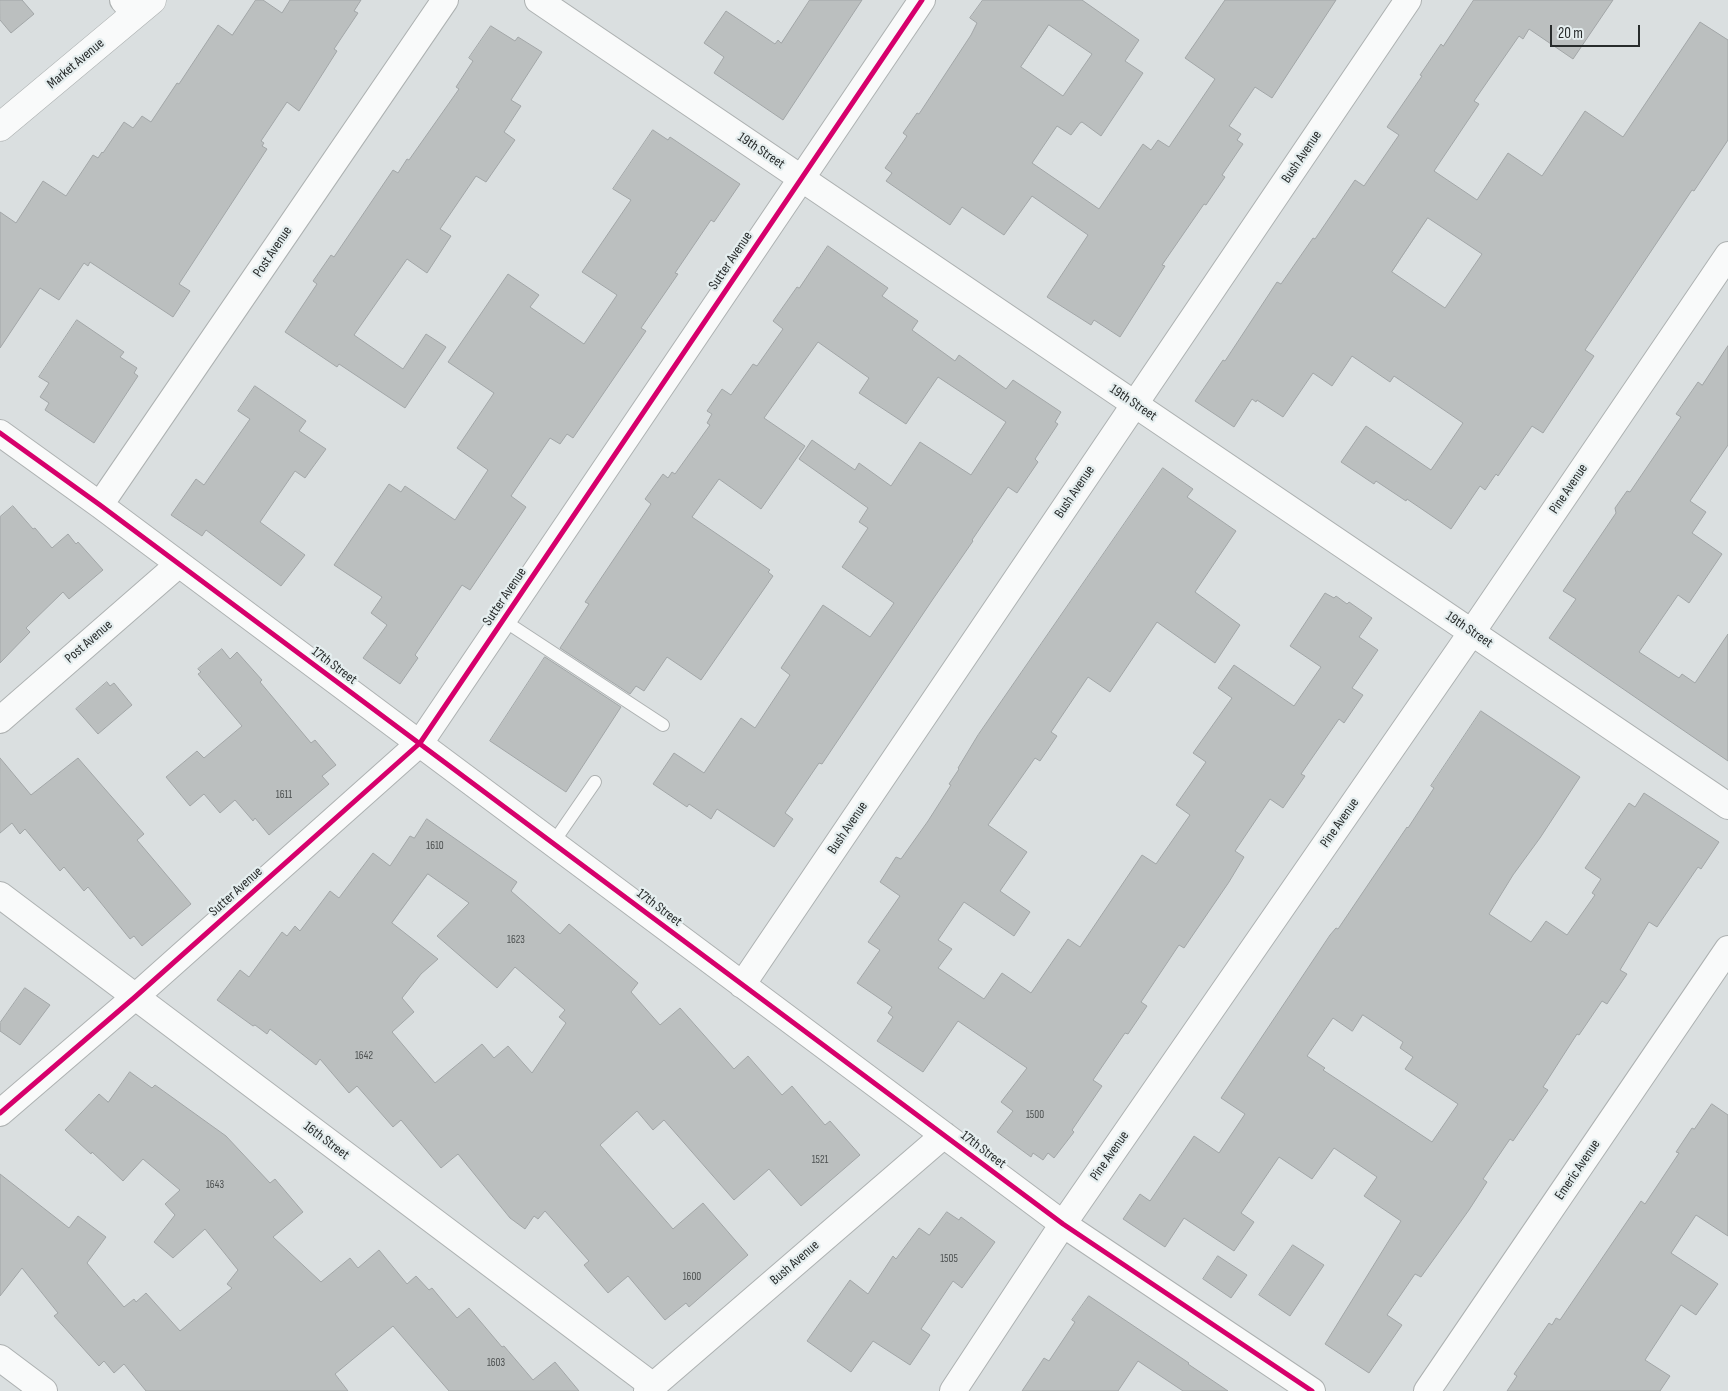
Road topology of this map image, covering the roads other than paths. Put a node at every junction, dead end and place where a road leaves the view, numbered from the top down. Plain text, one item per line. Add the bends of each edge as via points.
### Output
1 (445, 0) edge
2 (538, 0) edge
3 (922, 0) edge
4 (1408, 0) edge
5 (137, 5) edge
6 (4, 117) edge
7 (801, 178) junction
8 (1728, 256) edge
9 (1134, 404) junction
10 (0, 432) edge
11 (100, 505) junction
12 (179, 564) junction
13 (502, 620) junction
14 (1472, 632) junction
15 (0, 720) edge
16 (663, 725) dead end
17 (420, 743) junction
18 (595, 782) dead end
19 (1728, 806) edge
20 (553, 843) junction
21 (0, 895) edge
22 (1728, 949) edge
23 (742, 984) junction
24 (135, 998) junction
25 (0, 1113) edge
26 (944, 1135) junction
27 (1063, 1224) junction
28 (0, 1358) edge
29 (650, 1388) edge
30 (44, 1391) edge
31 (953, 1391) edge
32 (1312, 1391) edge
33 (1427, 1391) edge

1 - 11 street, Post Avenue
2 - 7 street, 19th Street
3 - 7 street, Sutter Avenue
4 - 9 street, Bush Avenue
5 - 6 street, Market Avenue
7 - 9 street, 19th Street
7 - 13 street, Sutter Avenue
8 - 14 street, Pine Avenue
9 - 14 street, 19th Street
9 - 23 street, Bush Avenue
10 - 11 street, 17th Street
11 - 12 street, 17th Street
12 - 15 street, Post Avenue
12 - 17 street, 17th Street
13 - 16 lane
13 - 17 street, Sutter Avenue
14 - 19 street, 19th Street
14 - 27 street, Pine Avenue
17 - 20 street, 17th Street
17 - 24 street, Sutter Avenue
18 - 20 lane
20 - 23 street, 17th Street
21 - 24 street, 16th Street
22 - 33 street, Emeric Avenue
23 - 26 street, 17th Street
24 - 25 street, Sutter Avenue
24 - 29 street, 16th Street
26 - 27 street, 17th Street
26 - 29 street, Bush Avenue
27 - 31 street, Pine Avenue
27 - 32 street, 17th Street
28 - 30 street

